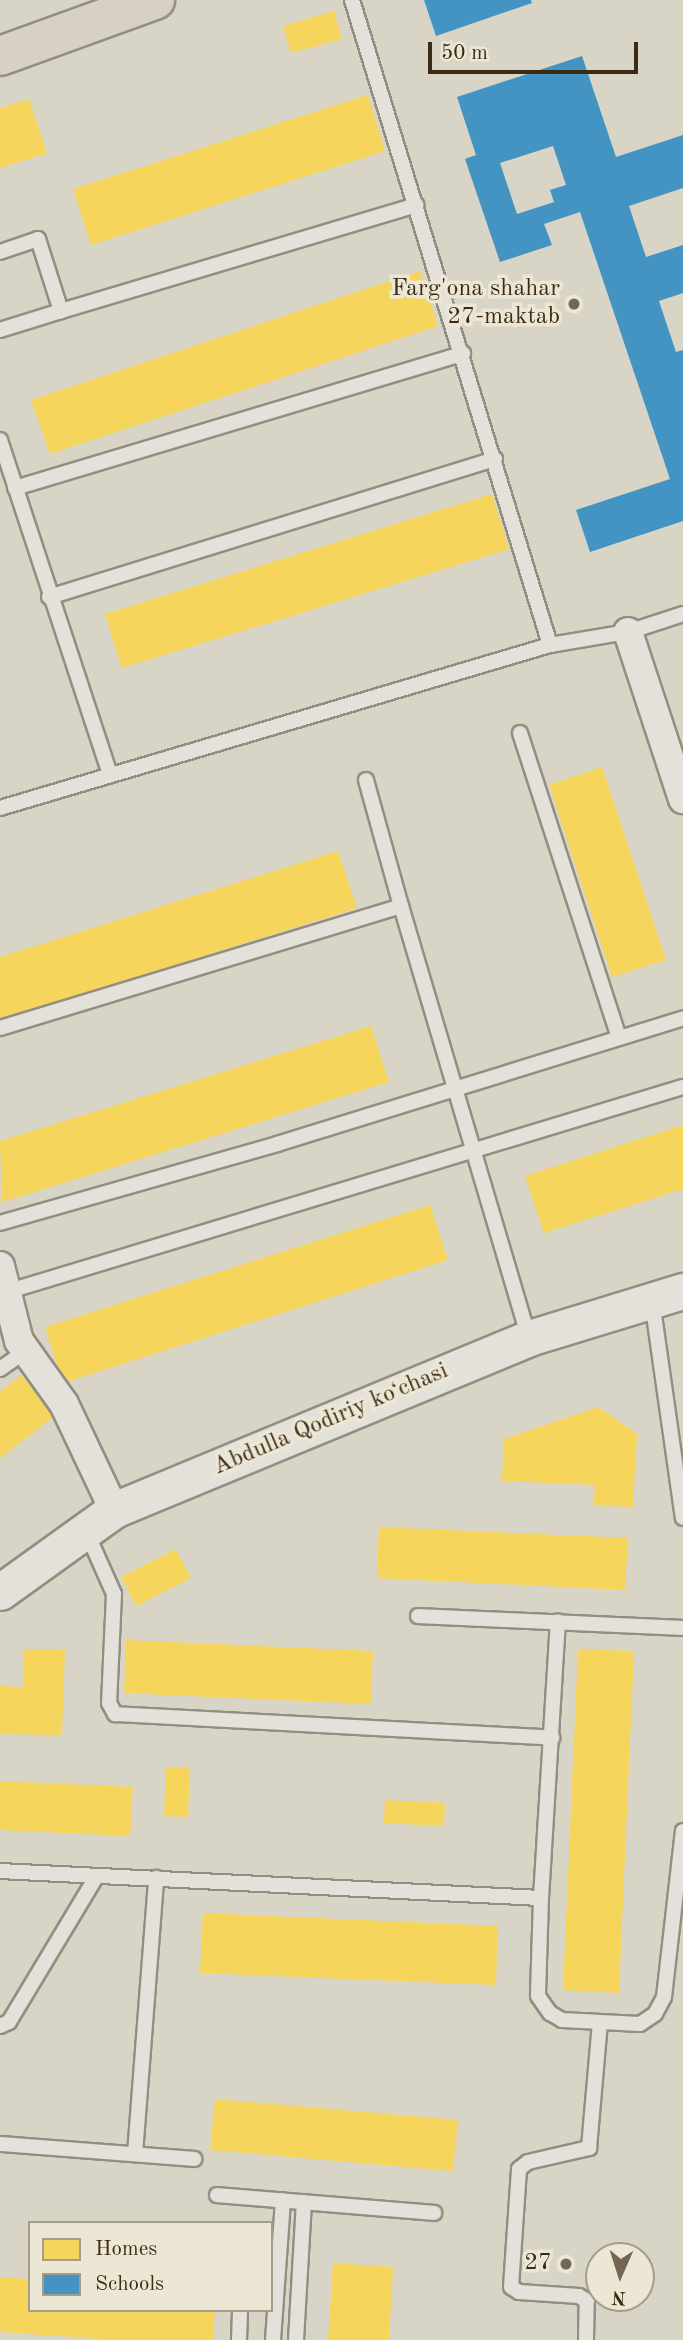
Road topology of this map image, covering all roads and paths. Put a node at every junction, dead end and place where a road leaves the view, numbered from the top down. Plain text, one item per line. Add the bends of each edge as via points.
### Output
1 (155, 0) edge
2 (352, 0) edge
3 (0, 56) edge
4 (417, 205) junction
5 (0, 251) edge
6 (61, 311) junction
7 (0, 330) edge
8 (463, 354) junction
9 (0, 440) edge
10 (495, 459) junction
11 (15, 488) junction
12 (50, 597) junction
13 (683, 614) edge
14 (628, 632) junction
15 (550, 645) junction
16 (520, 733) dead end
17 (110, 774) junction
18 (366, 780) dead end
19 (683, 799) edge
20 (0, 808) edge
21 (401, 906) junction
22 (683, 1018) edge
23 (0, 1028) edge
24 (620, 1037) junction
25 (683, 1087) edge
26 (454, 1089) junction
27 (473, 1152) junction
28 (0, 1223) edge
29 (3, 1279) edge
30 (667, 1296) edge
31 (529, 1338) junction
32 (26, 1351) junction
33 (0, 1369) edge
34 (681, 1485) edge
35 (114, 1510) junction
36 (683, 1518) edge
37 (85, 1530) junction
38 (0, 1592) edge
39 (418, 1616) dead end
40 (558, 1622) junction
41 (683, 1628) edge
42 (552, 1738) junction
43 (683, 1831) edge
44 (0, 1871) edge
45 (96, 1877) junction
46 (156, 1878) junction
47 (541, 1898) junction
48 (600, 2022) junction
49 (0, 2026) edge
50 (0, 2144) edge
51 (135, 2154) junction
52 (194, 2158) dead end
53 (217, 2195) dead end
54 (283, 2200) junction
55 (304, 2202) junction
56 (435, 2213) dead end
57 (276, 2228) edge
58 (240, 2312) edge
59 (239, 2340) edge
60 (273, 2340) edge
61 (296, 2340) edge
62 (586, 2340) edge

1 - 3 main road
2 - 4 lane
4 - 6 lane
4 - 8 lane
5 - 6 lane via 38,239
6 - 7 lane
8 - 10 lane
8 - 11 lane
9 - 11 lane
10 - 12 lane
10 - 15 lane
11 - 12 lane
12 - 17 lane
13 - 14 lane
14 - 15 lane
14 - 19 street
15 - 17 lane
16 - 24 lane
17 - 20 lane
18 - 21 lane
21 - 23 lane
21 - 26 lane
22 - 24 lane
24 - 26 lane
25 - 27 lane
26 - 27 lane
26 - 28 lane
27 - 29 lane
27 - 31 lane
29 - 32 street via 19,1341
30 - 31 street, Abdulla Qodiriy koʻchasi
30 - 34 lane
31 - 35 street, Abdulla Qodiriy koʻchasi
32 - 33 lane
32 - 35 street via 64,1404
34 - 36 lane
35 - 37 street, Abdulla Qodiriy koʻchasi
37 - 38 street, Abdulla Qodiriy koʻchasi
37 - 42 lane via 114,1594 109,1703 115,1714
39 - 40 lane
40 - 41 lane
40 - 42 lane
42 - 47 lane
43 - 48 lane via 664,1997 655,2014 640,2024
44 - 45 lane
45 - 46 lane
45 - 49 lane via 9,2022
46 - 47 lane
46 - 51 lane
47 - 48 lane via 538,1996 550,2013 562,2020
48 - 62 lane via 589,2148 528,2162 519,2169 511,2287 519,2292 579,2295 587,2301
50 - 51 lane
51 - 52 lane
53 - 54 lane
54 - 55 lane
54 - 57 lane
55 - 56 lane
55 - 61 lane
57 - 60 lane
58 - 59 lane

